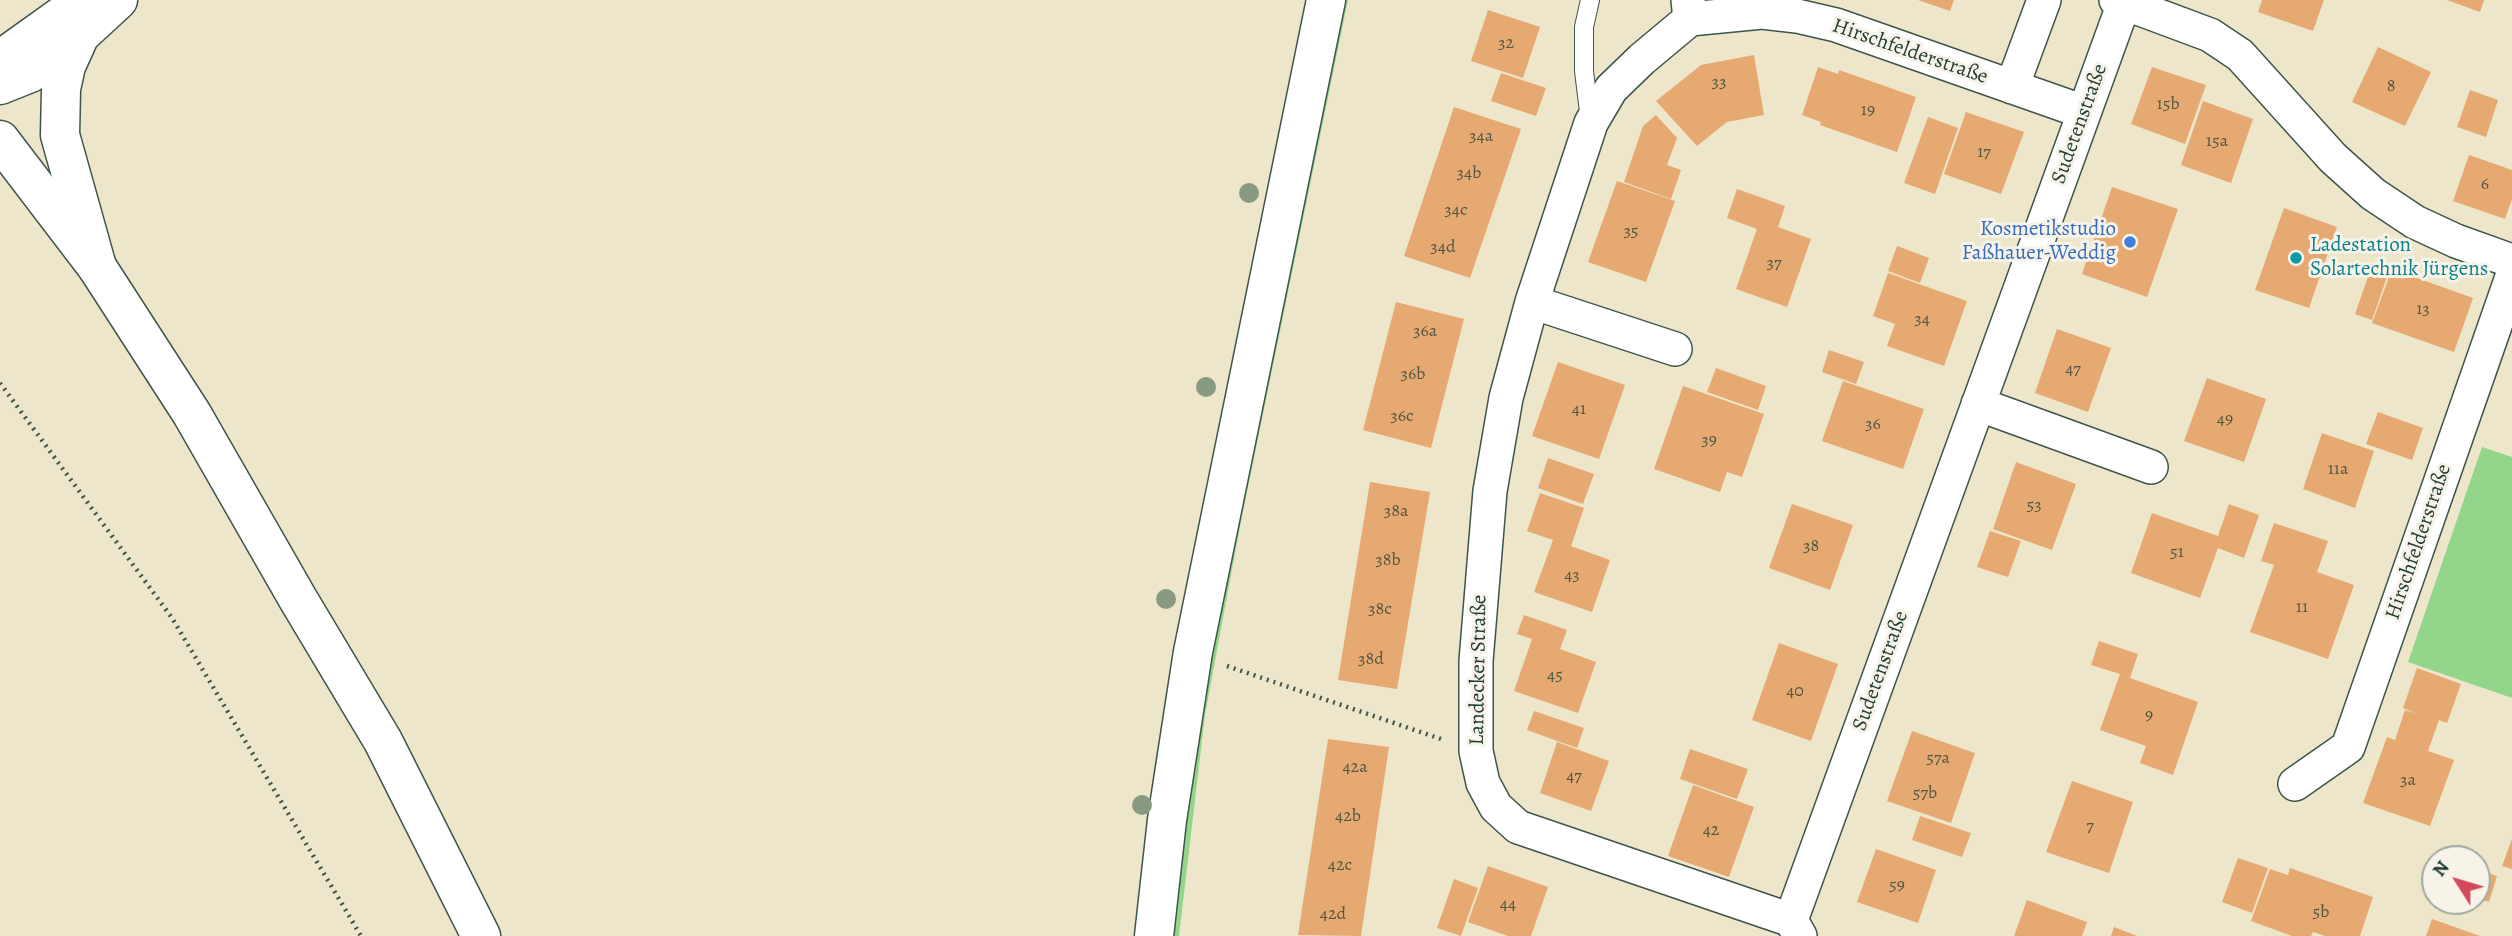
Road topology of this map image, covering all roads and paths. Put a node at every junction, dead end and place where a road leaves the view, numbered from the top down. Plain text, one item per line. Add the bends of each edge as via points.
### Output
1 (118, 0) edge
2 (1326, 0) edge
3 (1590, 0) edge
4 (2044, 0) edge
5 (2120, 1) edge
6 (1689, 9) edge
7 (82, 17) edge
8 (0, 60) edge
9 (0, 85) edge
10 (2012, 87) junction
11 (2084, 112) junction
12 (1591, 123) junction
13 (0, 140) edge
14 (2512, 261) edge
15 (97, 267) junction
16 (2512, 277) edge
17 (1532, 302) junction
18 (1675, 349) dead end
19 (0, 383) edge
20 (1978, 404) junction
21 (2151, 467) dead end
22 (1223, 665) dead end
23 (1476, 751) junction
24 (2295, 784) dead end
25 (1796, 928) edge
26 (361, 936) edge
27 (481, 936) edge
28 (1154, 936) edge

1 - 7 main road
2 - 28 main road via 1193,652
3 - 12 lane via 1584,27 1584,71
4 - 10 street
5 - 11 street, Sudetenstraße
5 - 14 street via 2210,35 2240,55 2333,158 2373,194 2415,222
6 - 10 street, Hirschfelderstraße via 1762,12 1836,25
6 - 12 street, Landecker Straße via 1611,89
7 - 8 main road
7 - 9 main road via 30,74
7 - 15 main road via 61,89 60,135
10 - 11 street, Hirschfelderstraße
11 - 20 street, Sudetenstraße
12 - 17 street, Landecker Straße
13 - 15 main road
15 - 27 main road via 192,414 383,741
16 - 24 street, Hirschfelderstraße via 2348,747
17 - 18 street
17 - 23 street, Landecker Straße via 1506,398 1490,491 1476,661
19 - 26 path via 172,618
20 - 21 street
20 - 25 street, Sudetenstraße
22 - 23 path
23 - 25 street, Landecker Straße via 1483,783 1496,807 1518,827

